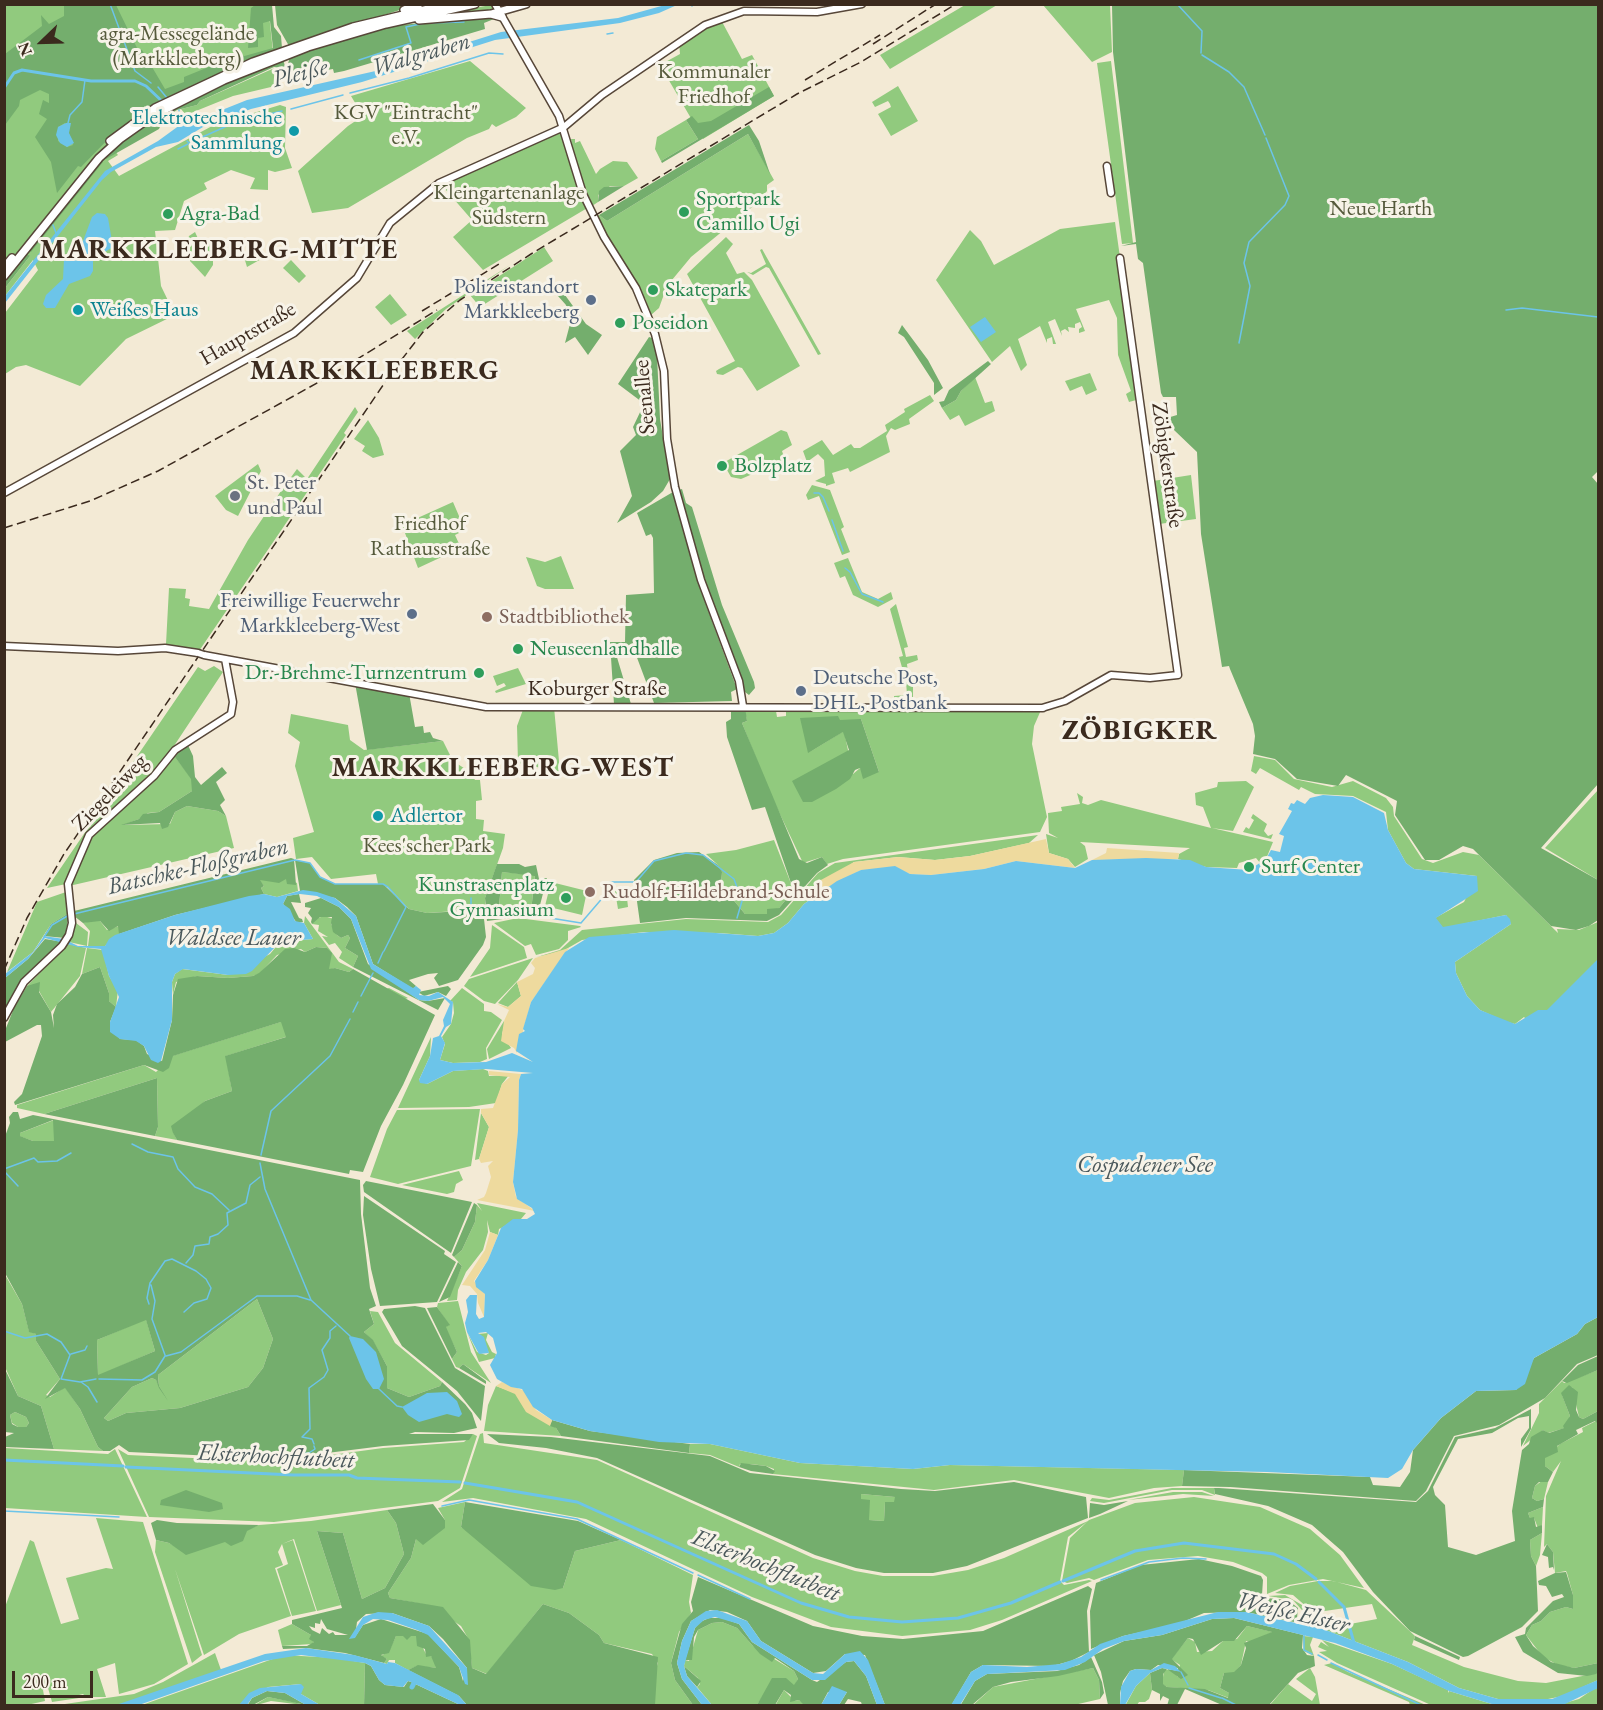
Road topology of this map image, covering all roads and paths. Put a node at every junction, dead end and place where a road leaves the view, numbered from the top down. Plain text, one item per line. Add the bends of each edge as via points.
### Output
1 (419, 4) edge
2 (449, 4) edge
3 (476, 4) edge
4 (526, 4) edge
5 (862, 4) edge
6 (499, 15) edge
7 (382, 19) junction
8 (401, 20) junction
9 (286, 52) junction
10 (564, 125) junction
11 (1107, 166) dead end
12 (1111, 193) dead end
13 (16, 256) junction
14 (1120, 258) dead end
15 (4, 268) edge
16 (4, 276) edge
17 (4, 493) edge
18 (4, 646) edge
19 (225, 659) junction
20 (1177, 676) joint
21 (743, 706) junction
22 (4, 1018) edge

1 - 7 highway
2 - 7 highway
3 - 8 highway
4 - 6 highway
5 - 10 main road, Hauptstraße via 817,12 744,11 721,17 694,31
6 - 8 highway
6 - 10 main road, Seenallee
7 - 9 highway
8 - 9 highway
9 - 13 highway via 170,103 110,145 83,170
10 - 17 main road, Hauptstraße via 439,183 390,223 357,278 294,333
10 - 21 main road, Seenallee via 579,184 604,237 636,288 657,339 676,489 701,580 739,681
11 - 12 main road
13 - 15 highway
13 - 16 highway
14 - 20 main road, Zöbigkerstraße
18 - 19 main road, Koburger Straße via 168,650
19 - 21 main road, Koburger Straße via 486,707
19 - 22 main road, Ziegeleiweg via 233,710 175,750 154,776 88,835 69,882 71,915 66,941 24,982
20 - 21 main road, Koburger Straße via 1108,676 1065,701 1043,708

